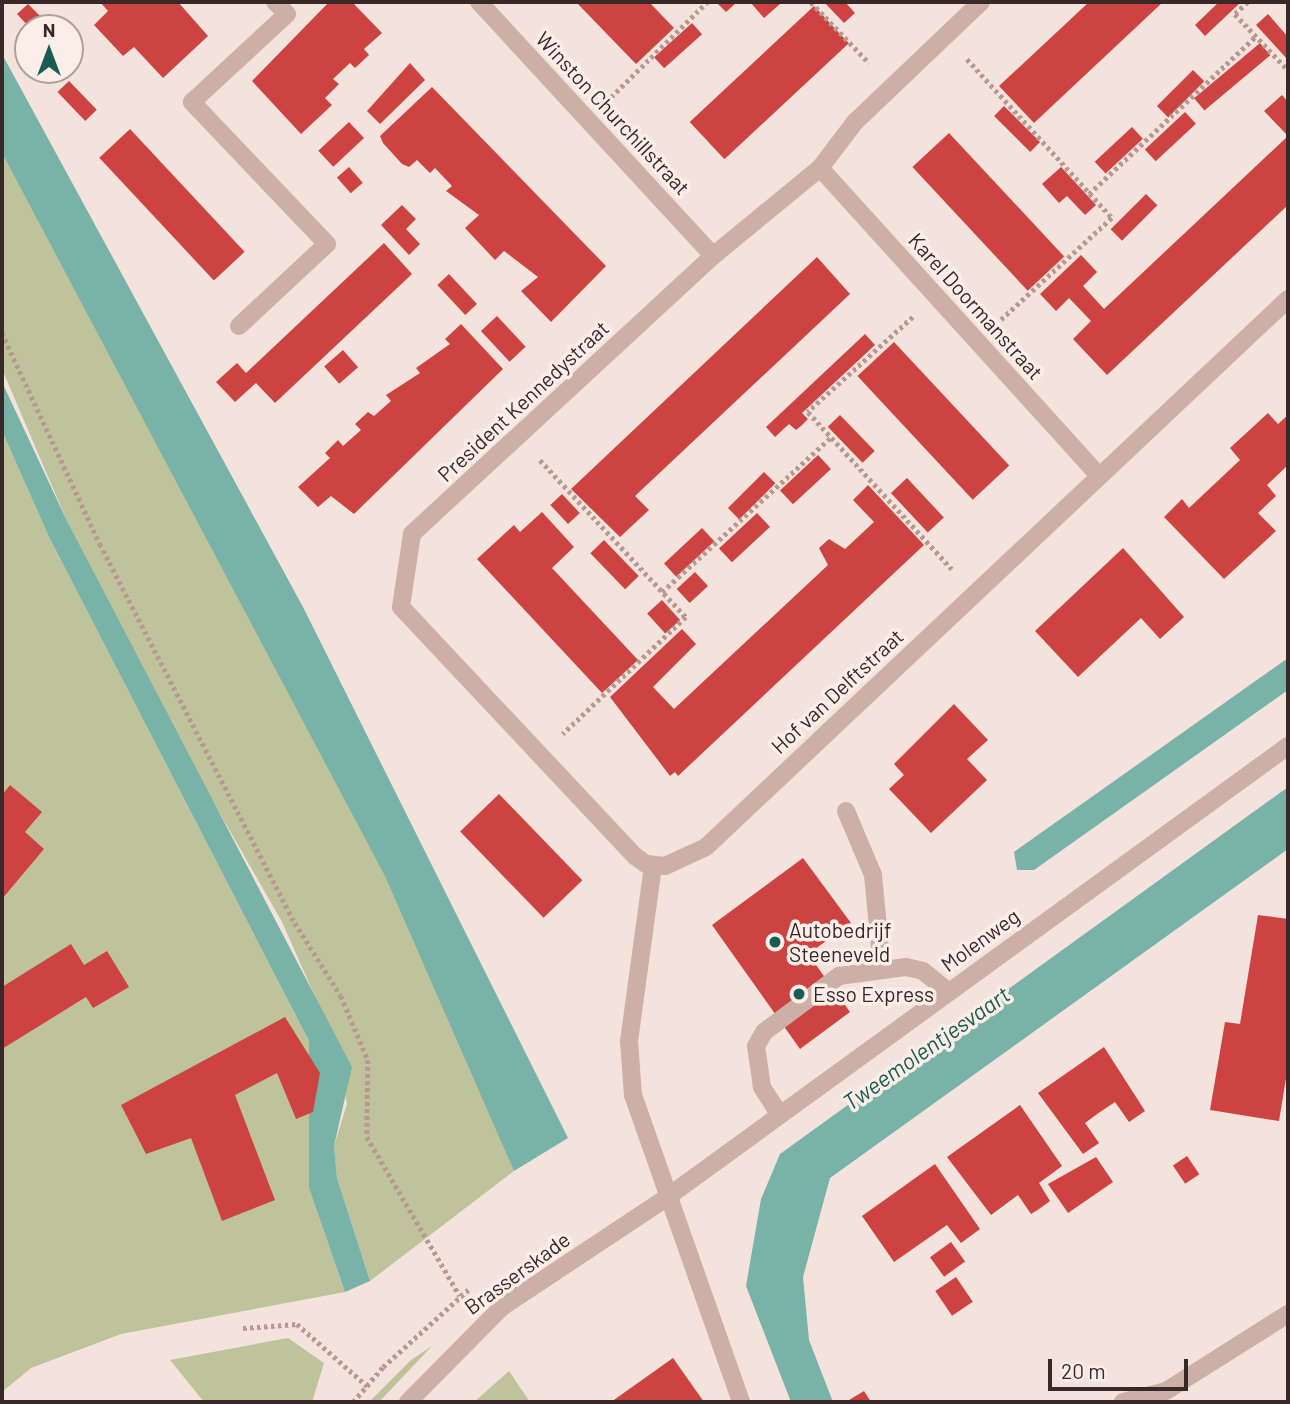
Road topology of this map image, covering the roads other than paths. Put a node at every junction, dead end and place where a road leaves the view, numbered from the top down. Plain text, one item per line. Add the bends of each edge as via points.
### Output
1 (275, 2) edge
2 (479, 2) edge
3 (981, 2) edge
4 (820, 168) junction
5 (713, 256) junction
6 (1288, 299) edge
7 (239, 326) dead end
8 (1098, 475) junction
9 (1288, 746) edge
10 (846, 811) dead end
11 (653, 866) junction
12 (882, 969) junction
13 (948, 991) junction
14 (778, 1112) junction
15 (666, 1198) junction
16 (1288, 1314) edge
17 (408, 1402) edge
18 (741, 1402) edge
19 (1123, 1402) edge

1 - 7 street via 287,15 192,102 327,244
2 - 5 street, Winston Churchillstraat
3 - 4 street, President Kennedystraat via 892,87
4 - 5 street, President Kennedystraat
4 - 8 street, Karel Doormanstraat
5 - 11 street, President Kennedystraat via 412,534 401,607 635,856
6 - 8 street, Hof van Delftstraat
8 - 11 street, Hof van Delftstraat via 706,847 693,857
9 - 13 street, Molenweg
10 - 12 street via 873,875
11 - 15 street via 629,1068
12 - 13 street via 923,971
12 - 14 street via 839,976 764,1032 756,1046 757,1068
13 - 14 street, Molenweg
14 - 15 street, Molenweg
15 - 17 street, Brasserskade via 502,1307
15 - 18 street
16 - 19 street via 1166,1391

